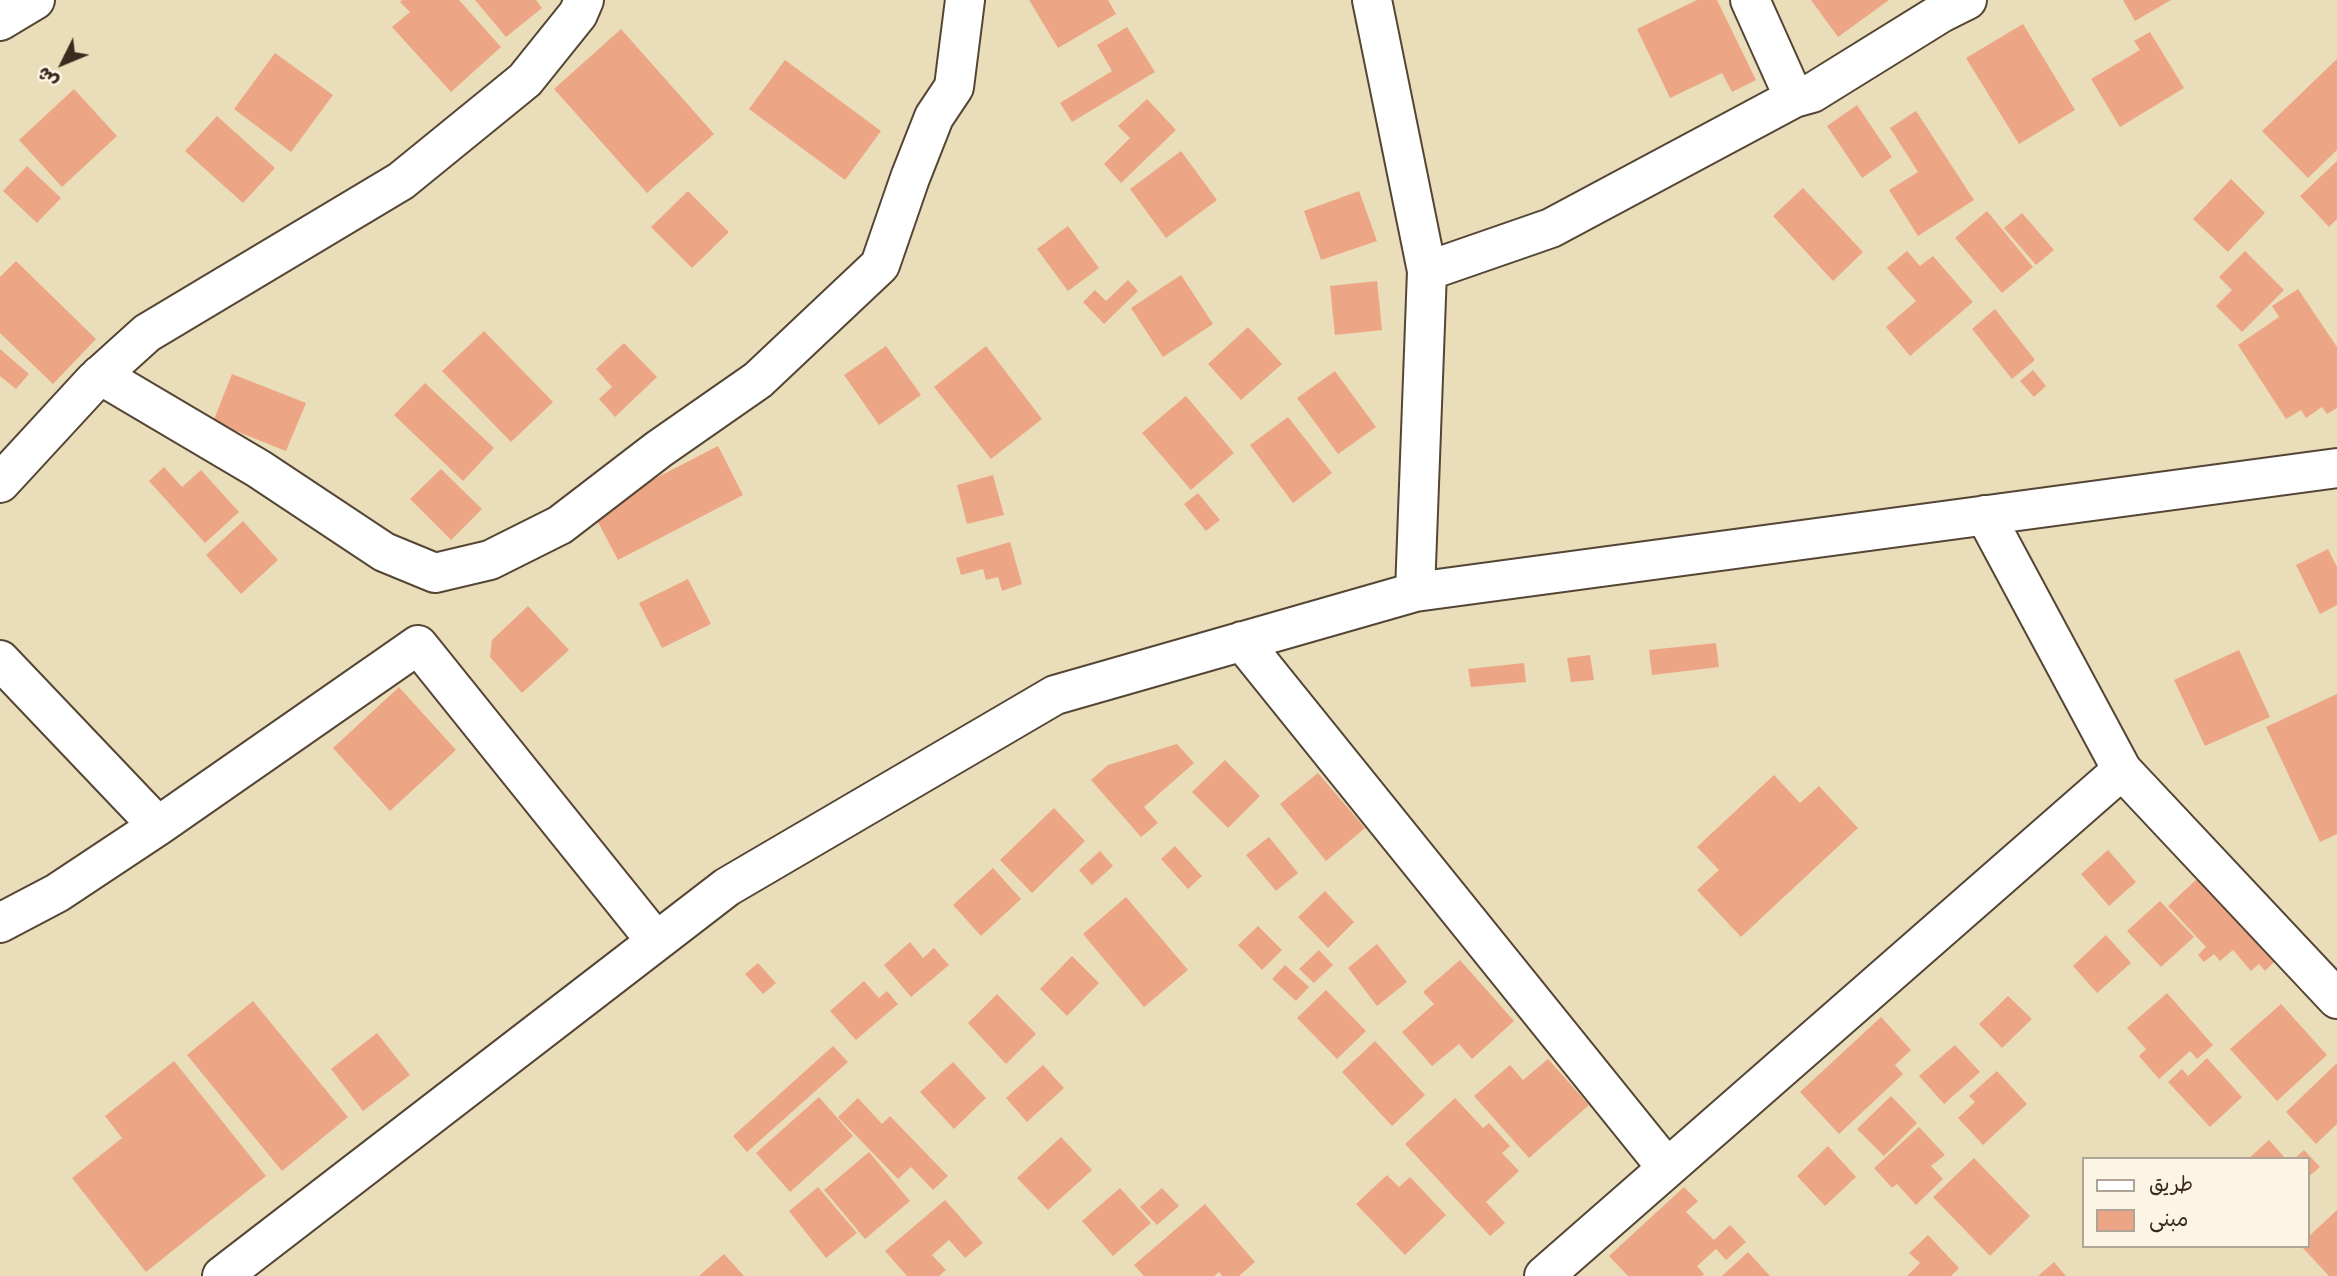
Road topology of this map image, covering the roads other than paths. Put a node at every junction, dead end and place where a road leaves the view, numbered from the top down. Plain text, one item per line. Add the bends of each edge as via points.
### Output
1 (35, 0) edge
2 (584, 0) edge
3 (965, 0) edge
4 (1371, 0) edge
5 (1750, 0) edge
6 (1967, 0) edge
7 (0, 21) edge
8 (1794, 98) junction
9 (1427, 271) junction
10 (100, 375) junction
11 (2337, 468) edge
12 (0, 482) edge
13 (1985, 515) junction
14 (1415, 592) junction
15 (1242, 641) junction
16 (0, 660) edge
17 (2122, 770) junction
18 (158, 826) junction
19 (0, 923) edge
20 (656, 941) junction
21 (2337, 999) edge
22 (1667, 1168) junction
23 (245, 1269) edge
24 (1544, 1276) edge

1 - 7 street
2 - 10 street via 525,80 401,181 147,333
3 - 10 street via 954,87 934,117 880,265 758,380 559,525 490,560 435,573 384,552 259,469
4 - 9 street
5 - 8 street
6 - 8 street via 1812,93
8 - 9 street via 1550,228
9 - 14 street
10 - 12 street
11 - 13 street
13 - 14 street
13 - 17 street
14 - 15 street
15 - 20 street via 1055,695 727,887
15 - 22 street
16 - 18 street
17 - 21 street
17 - 22 street
18 - 19 street via 57,894
18 - 20 street via 418,645
20 - 23 street
22 - 24 street

